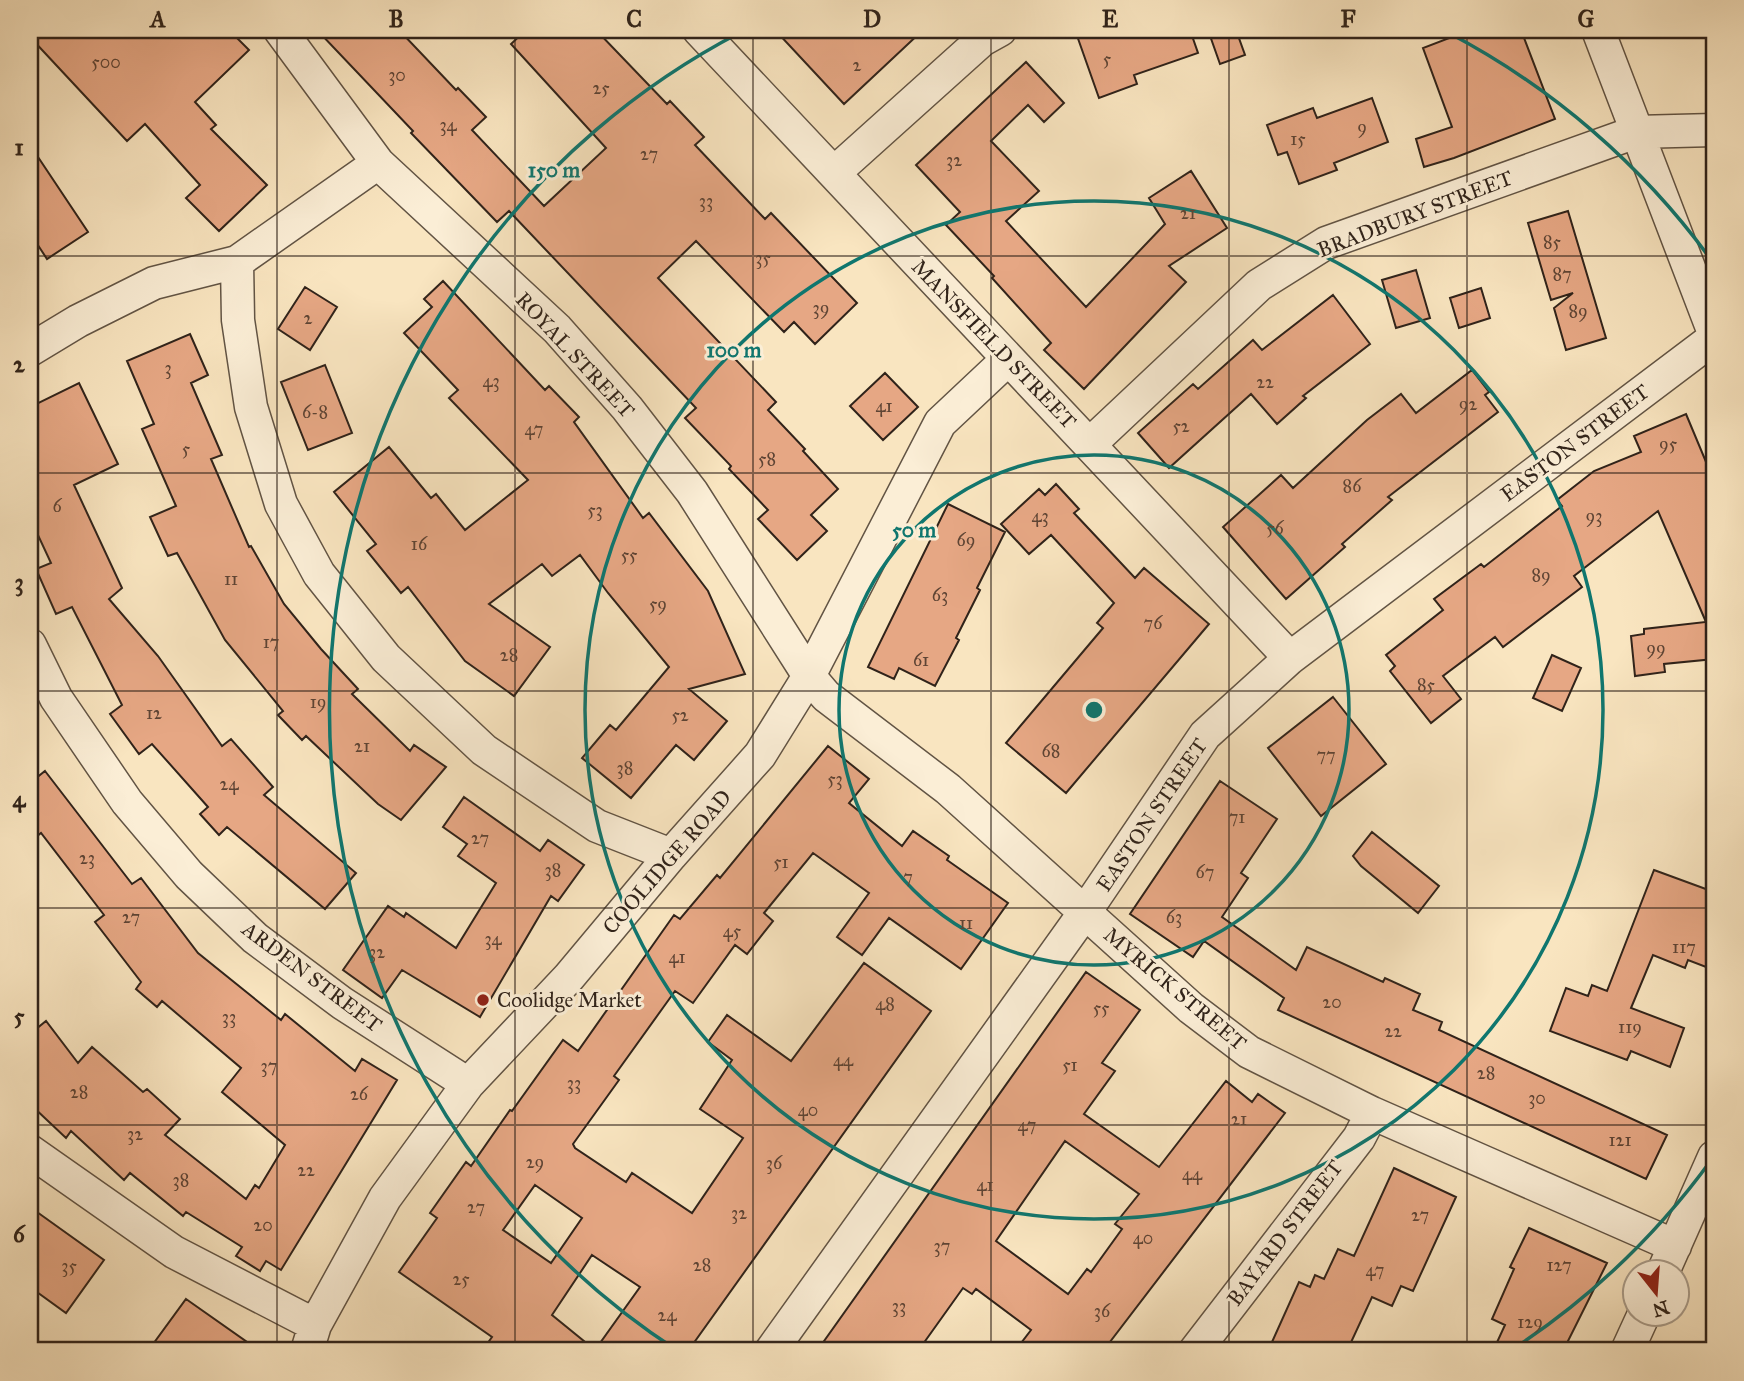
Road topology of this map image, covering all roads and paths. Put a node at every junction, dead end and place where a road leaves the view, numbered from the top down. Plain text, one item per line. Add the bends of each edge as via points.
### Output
1 (280, 30) edge
2 (699, 30) edge
3 (1000, 30) edge
4 (1598, 30) edge
5 (1714, 130) edge
6 (1636, 132) junction
7 (378, 163) junction
8 (834, 173) junction
9 (237, 262) junction
10 (1714, 336) edge
11 (30, 350) edge
12 (1007, 359) junction
13 (1090, 444) junction
14 (30, 645) edge
15 (1290, 657) junction
16 (809, 676) junction
17 (671, 855) junction
18 (1085, 912) junction
19 (468, 1084) junction
20 (1372, 1113) junction
21 (30, 1151) edge
22 (1714, 1157) edge
23 (1667, 1258) edge
24 (1669, 1258) edge
25 (1638, 1328) edge
26 (311, 1338) edge
27 (771, 1351) edge
28 (1195, 1351) edge
29 (1627, 1351) edge

1 - 7 street, ROYAL STREET
2 - 8 street, MANSFIELD STREET
3 - 8 street via 982,40
4 - 6 street
5 - 6 street, BRADBURY STREET
6 - 10 street
6 - 13 street, BRADBURY STREET via 1326,243 1259,285
7 - 9 street
7 - 16 street, ROYAL STREET via 557,329 627,408 692,492
8 - 12 street, MANSFIELD STREET
9 - 11 street via 154,283
9 - 17 street via 238,320 251,407 281,504 319,574 386,658 484,750 597,826
10 - 15 street, EASTON STREET
12 - 13 street, MANSFIELD STREET
12 - 16 street, COOLIDGE ROAD via 940,423
13 - 15 street, MANSFIELD STREET
14 - 19 street, ARDEN STREET via 57,698 127,802 189,875 266,946 342,1003
15 - 18 street, EASTON STREET via 1205,735
16 - 17 street, COOLIDGE ROAD via 760,755
16 - 18 street, MYRICK STREET via 826,696 948,789
17 - 19 street, COOLIDGE ROAD via 569,977
18 - 20 street, MYRICK STREET via 1191,1008 1249,1052
18 - 27 street, EASTON STREET
19 - 26 street, COOLIDGE ROAD via 385,1198
20 - 23 street, MYRICK STREET
20 - 28 street, BAYARD STREET via 1359,1138
21 - 26 street via 174,1252
22 - 24 street
25 - 29 street

